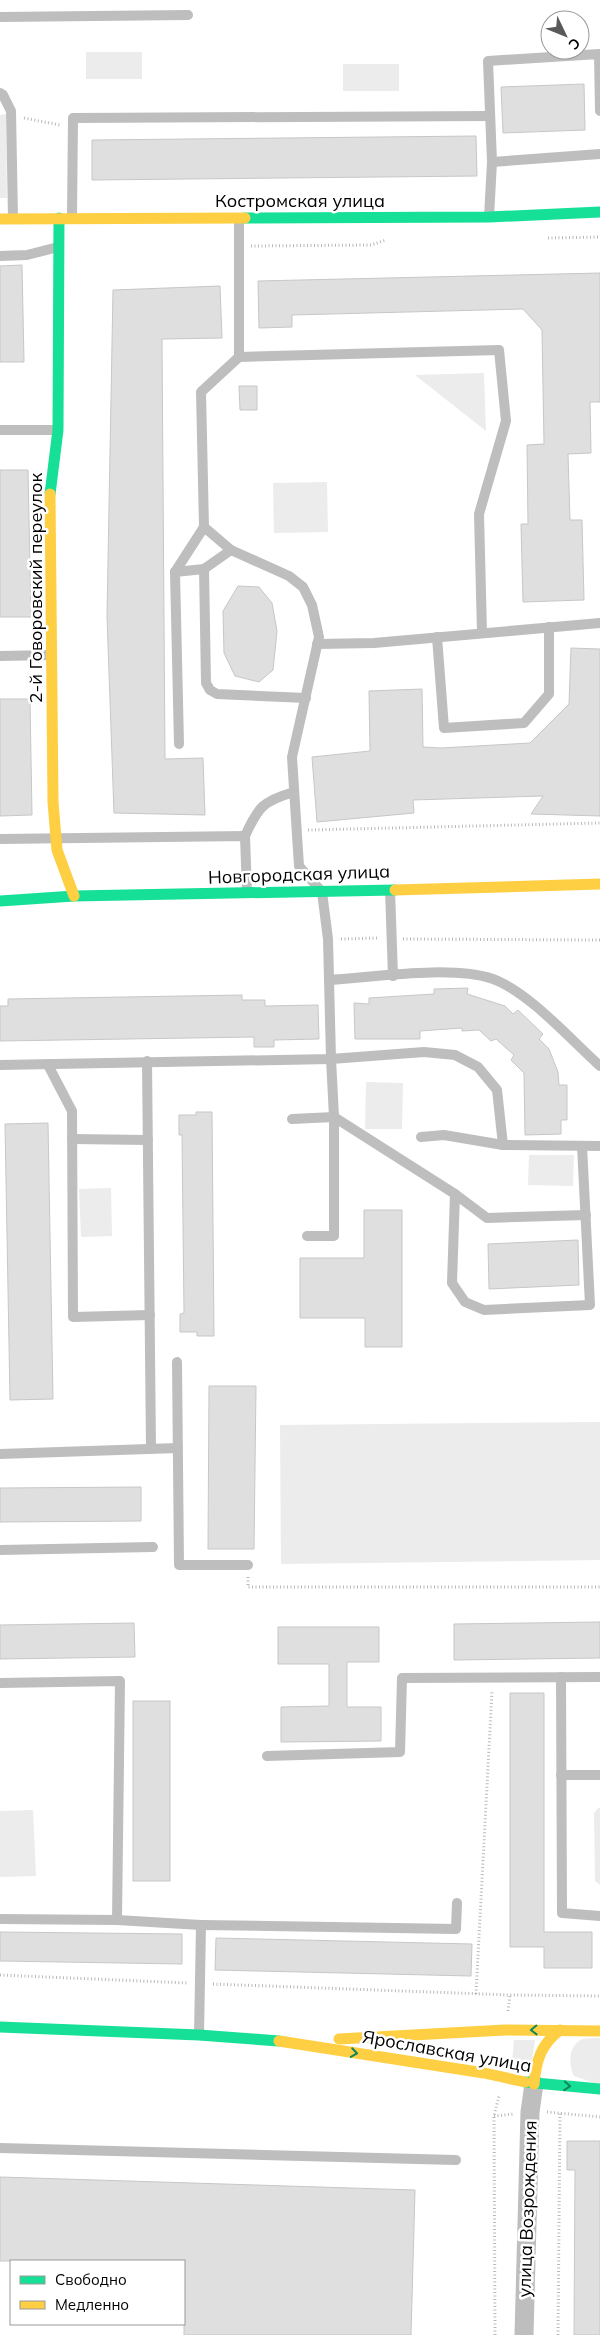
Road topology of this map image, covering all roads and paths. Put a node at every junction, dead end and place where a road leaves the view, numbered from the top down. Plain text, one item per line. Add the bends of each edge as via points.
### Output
1 (188, 15) dead end
2 (0, 17) edge
3 (0, 93) edge
4 (600, 111) edge
5 (11, 115) junction
6 (490, 116) junction
7 (72, 128) junction
8 (600, 154) edge
9 (492, 162) junction
10 (600, 212) edge
11 (239, 217) junction
12 (489, 217) junction
13 (59, 218) junction
14 (72, 218) junction
15 (0, 219) edge
16 (12, 220) junction
17 (59, 246) junction
18 (0, 256) edge
19 (239, 357) junction
20 (0, 430) edge
21 (58, 430) junction
22 (204, 527) junction
23 (231, 550) junction
24 (204, 569) junction
25 (175, 572) junction
26 (600, 623) edge
27 (549, 627) junction
28 (482, 633) junction
29 (437, 637) junction
30 (317, 644) junction
31 (53, 655) junction
32 (0, 656) edge
33 (306, 698) junction
34 (179, 744) dead end
35 (294, 792) junction
36 (600, 823) edge
37 (297, 830) junction
38 (245, 836) junction
39 (56, 838) junction
40 (0, 839) edge
41 (600, 884) edge
42 (390, 889) junction
43 (322, 892) junction
44 (247, 894) junction
45 (74, 896) junction
46 (0, 901) edge
47 (391, 938) junction
48 (328, 939) junction
49 (600, 940) edge
50 (392, 976) junction
51 (329, 980) junction
52 (331, 1059) junction
53 (146, 1061) junction
54 (0, 1065) edge
55 (48, 1065) junction
56 (600, 1066) edge
57 (334, 1117) junction
58 (292, 1120) dead end
59 (421, 1137) dead end
60 (72, 1139) junction
61 (148, 1140) junction
62 (503, 1145) junction
63 (582, 1146) junction
64 (600, 1146) edge
65 (455, 1194) junction
66 (586, 1215) junction
67 (307, 1236) dead end
68 (150, 1315) junction
69 (177, 1362) dead end
70 (151, 1448) junction
71 (178, 1448) junction
72 (0, 1454) edge
73 (153, 1548) dead end
74 (0, 1550) edge
75 (248, 1565) joint
76 (600, 1587) edge
77 (561, 1677) junction
78 (600, 1677) edge
79 (493, 1678) junction
80 (0, 1683) edge
81 (267, 1756) dead end
82 (561, 1774) junction
83 (600, 1775) edge
84 (457, 1903) dead end
85 (600, 1916) edge
86 (0, 1919) edge
87 (117, 1920) junction
88 (201, 1925) junction
89 (0, 1975) edge
90 (200, 1983) junction
91 (476, 1994) junction
92 (600, 1996) edge
93 (0, 2027) edge
94 (560, 2030) junction
95 (600, 2031) edge
96 (200, 2035) junction
97 (289, 2042) junction
98 (534, 2084) junction
99 (600, 2088) edge
100 (560, 2113) dead end
101 (494, 2116) dead end
102 (0, 2148) edge
103 (456, 2160) dead end
104 (495, 2335) edge
105 (524, 2335) edge
106 (558, 2335) edge

1 - 2 lane
3 - 5 lane
4 - 6 lane via 598,54 488,61
5 - 7 path
5 - 16 lane
6 - 7 lane via 73,118
6 - 9 lane
7 - 14 lane
8 - 9 lane
9 - 12 lane
10 - 12 street, Костромская улица
11 - 12 street, Костромская улица
11 - 14 street, Костромская улица
11 - 19 lane
13 - 14 street, Костромская улица
13 - 16 street, Костромская улица
13 - 17 street, 2-й Говоровский переулок
15 - 16 street, Костромская улица
17 - 18 lane via 27,255
17 - 21 street, 2-й Говоровский переулок
19 - 22 lane via 201,392
19 - 28 lane via 499,350 506,421 479,514
20 - 21 lane
21 - 31 street, 2-й Говоровский переулок via 50,484
22 - 23 lane
22 - 25 lane
23 - 24 lane
23 - 30 lane via 274,568 302,587 312,605 319,637
24 - 25 lane
24 - 33 lane via 206,684 210,690 217,694
25 - 34 lane
26 - 27 lane
27 - 28 lane
27 - 29 lane via 549,694 524,723 444,728
28 - 29 lane
29 - 30 lane
30 - 33 lane
31 - 32 lane
31 - 39 street, 2-й Говоровский переулок
33 - 35 lane via 292,757
35 - 37 lane
35 - 38 lane via 274,798 256,813
36 - 37 path
37 - 43 lane via 300,866
38 - 39 lane
38 - 44 lane
39 - 40 lane
39 - 45 street, 2-й Говоровский переулок via 57,850
41 - 42 street, Новгородская улица
42 - 43 street, Новгородская улица
42 - 47 lane
43 - 44 street, Новгородская улица
43 - 48 lane
44 - 45 street, Новгородская улица
45 - 46 street, Новгородская улица
47 - 48 path
47 - 49 path
47 - 50 lane
48 - 51 lane
50 - 51 lane
50 - 56 lane via 463,972 494,980 524,996
51 - 52 lane
52 - 53 lane
52 - 57 lane
52 - 62 lane via 424,1052 455,1055 463,1059 478,1067 497,1090
53 - 55 lane
53 - 61 lane
54 - 55 lane
55 - 60 lane via 72,1111
57 - 58 lane
57 - 65 lane
57 - 67 lane via 334,1236
59 - 62 lane via 444,1134
60 - 61 lane
60 - 68 lane via 73,1317
61 - 68 lane
62 - 63 lane
63 - 64 lane
63 - 66 lane
65 - 66 lane via 487,1218
65 - 66 lane via 452,1283 465,1302 484,1310 590,1305
68 - 70 lane
69 - 71 lane
70 - 71 lane
70 - 72 lane
71 - 75 lane via 179,1565
73 - 74 lane
75 - 76 path via 248,1587
77 - 78 lane
77 - 79 lane
77 - 82 lane
79 - 81 lane via 402,1678 400,1752
79 - 91 path
80 - 87 lane via 120,1681
82 - 83 lane
82 - 85 lane via 562,1913
84 - 88 lane via 456,1929
86 - 87 lane
87 - 88 lane
88 - 90 lane
89 - 90 path
90 - 91 path
90 - 96 lane
91 - 92 path
93 - 96 street, Ярославская улица
94 - 95 street, Ярославская улица
94 -> 97 street, Ярославская улица
94 - 98 street via 547,2040 539,2053
96 - 97 street, Ярославская улица
97 -> 98 street, Ярославская улица
98 -> 99 street, Ярославская улица
98 - 105 street, улица Возрождения via 530,2112
100 - 106 path
101 - 104 path
102 - 103 lane

